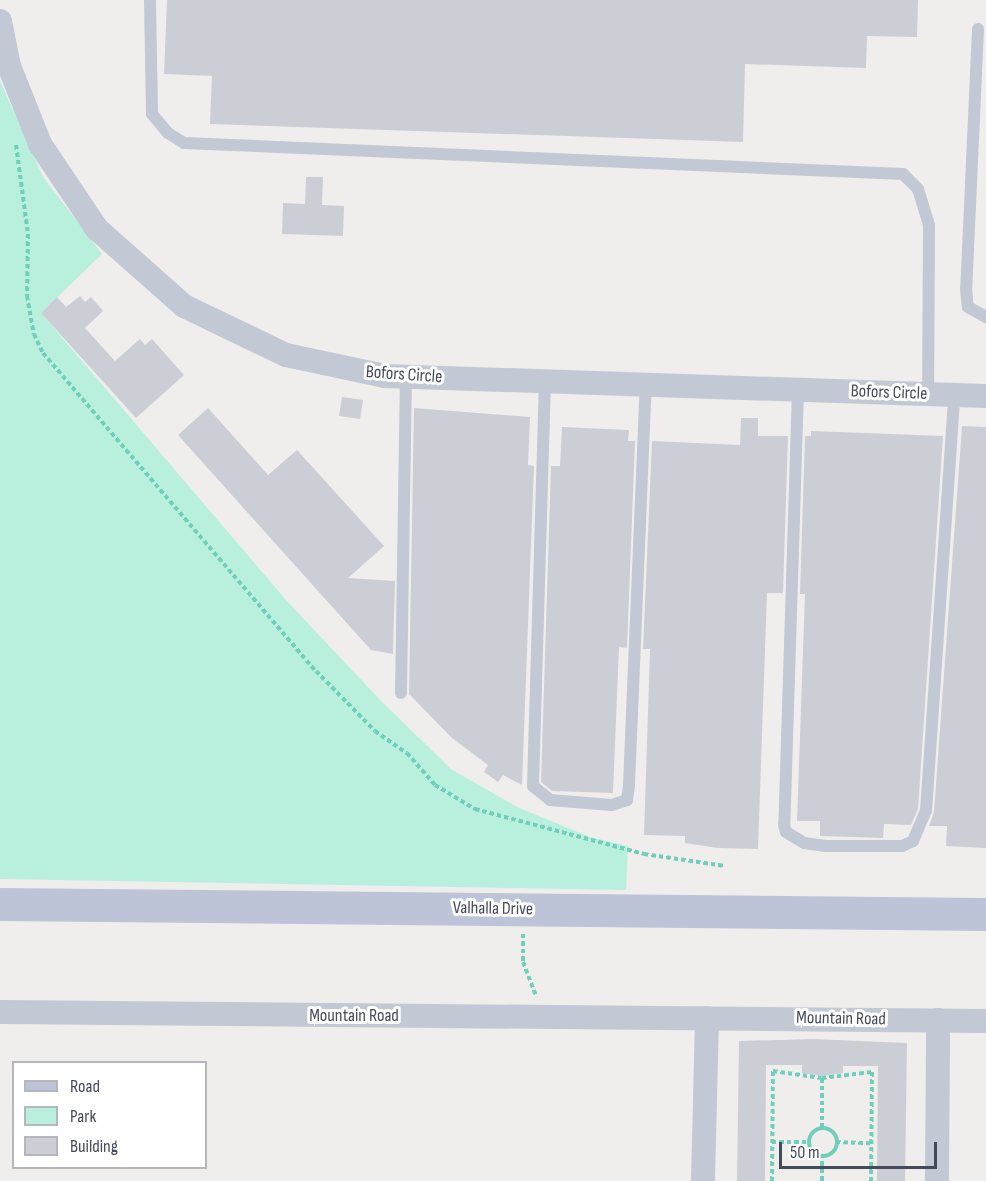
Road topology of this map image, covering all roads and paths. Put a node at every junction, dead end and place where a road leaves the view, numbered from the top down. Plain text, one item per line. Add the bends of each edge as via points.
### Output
1 (150, 0) edge
2 (0, 21) edge
3 (978, 29) dead end
4 (30, 122) junction
5 (986, 317) edge
6 (406, 376) junction
7 (545, 381) junction
8 (646, 385) junction
9 (798, 390) junction
10 (928, 394) junction
11 (954, 395) junction
12 (986, 396) edge
13 (401, 693) dead end
14 (725, 866) dead end
15 (0, 904) edge
16 (986, 914) edge
17 (524, 928) dead end
18 (0, 1012) edge
19 (540, 1017) junction
20 (707, 1018) junction
21 (938, 1020) junction
22 (986, 1021) edge
23 (822, 1077) junction
24 (822, 1128) junction
25 (772, 1142) junction
26 (809, 1142) junction
27 (836, 1142) junction
28 (871, 1143) junction
29 (822, 1156) junction
30 (703, 1181) edge
31 (772, 1181) edge
32 (822, 1181) edge
33 (871, 1181) edge
34 (937, 1181) edge

1 - 10 lane via 152,114 168,134 184,143 903,174 918,189 929,225
2 - 4 street, Bofors Circle via 9,66
3 - 5 lane via 966,289 968,307
4 - 6 street, Bofors Circle via 55,172 97,229 177,301 207,320 286,355 350,371
4 - 14 path via 17,136 15,150 28,234 27,296 34,334 43,353 316,671 435,784 475,810 644,854
6 - 7 street, Bofors Circle
6 - 13 lane
7 - 8 street, Bofors Circle
7 - 8 lane via 533,786 550,800 612,805 627,800 629,785
8 - 9 street, Bofors Circle
9 - 10 street, Bofors Circle
9 - 11 lane via 784,825 786,832 804,843 826,846 902,846 913,841 926,811
10 - 11 street, Bofors Circle
11 - 12 street, Bofors Circle
15 - 16 main road, Valhalla Drive
17 - 19 path via 523,962
18 - 19 street, Mountain Road
19 - 20 street, Mountain Road
20 - 21 street, Mountain Road
20 - 30 street
21 - 22 street, Mountain Road
21 - 34 street
23 - 24 path
23 - 25 path via 773,1071
23 - 28 path via 872,1072
24 - 26 path
24 - 27 path via 832,1132
25 - 26 path
25 - 31 path
26 - 29 path
27 - 28 path
27 - 29 path via 832,1153
28 - 33 path
29 - 32 path

